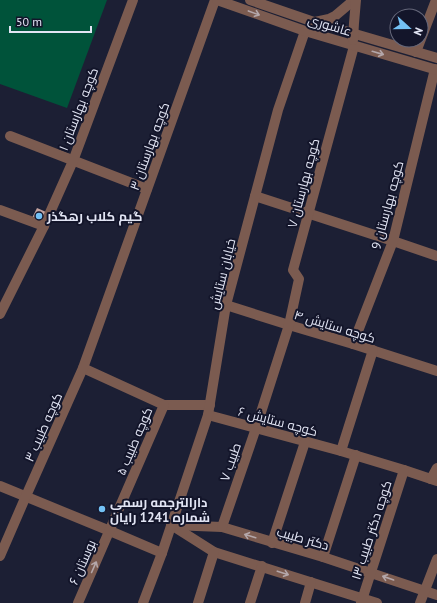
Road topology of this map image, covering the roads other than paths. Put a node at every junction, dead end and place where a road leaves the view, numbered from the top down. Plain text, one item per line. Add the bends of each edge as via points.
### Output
1 (133, 0) edge
2 (216, 0) edge
3 (250, 0) edge
4 (355, 0) edge
5 (436, 0) edge
6 (314, 22) junction
7 (304, 31) junction
8 (353, 34) junction
9 (354, 46) junction
10 (416, 52) junction
11 (437, 58) edge
12 (436, 70) edge
13 (10, 136) dead end
14 (73, 161) junction
15 (147, 189) junction
16 (255, 196) junction
17 (0, 210) edge
18 (308, 213) junction
19 (44, 226) junction
20 (393, 241) junction
21 (437, 256) edge
22 (226, 304) junction
23 (0, 314) edge
24 (289, 325) junction
25 (353, 344) junction
26 (373, 350) junction
27 (83, 368) junction
28 (437, 371) edge
29 (164, 405) junction
30 (210, 405) junction
31 (208, 415) junction
32 (256, 428) junction
33 (305, 442) junction
34 (341, 451) junction
35 (356, 455) junction
36 (437, 468) edge
37 (404, 470) junction
38 (434, 480) edge
39 (0, 486) edge
40 (26, 496) junction
41 (171, 525) junction
42 (222, 527) junction
43 (110, 531) junction
44 (272, 542) junction
45 (214, 552) junction
46 (162, 553) junction
47 (0, 556) edge
48 (323, 557) junction
49 (437, 559) edge
50 (262, 566) junction
51 (371, 573) junction
52 (311, 582) junction
53 (424, 591) junction
54 (437, 595) edge
55 (362, 601) edge
56 (78, 603) edge
57 (143, 603) edge
58 (198, 603) edge
59 (250, 603) edge
60 (305, 603) edge
61 (377, 603) edge
62 (420, 603) edge

1 - 14 street, کوچه بهارستان ۱
2 -> 7 street, عاشوری
2 - 15 street, کوچه بهارستان ۳
3 - 6 street, عاشوری
4 - 6 street via 329,19
4 - 8 street
5 - 10 street
6 - 8 street, عاشوری
7 - 9 street, عاشوری
7 - 16 street, خیابان ستایش via 278,110
8 - 9 street
8 - 10 street, عاشوری
9 -> 12 street, عاشوری
9 - 18 street, کوچه بهارستان ۷
10 - 11 street, عاشوری
12 - 20 street, کوچه بهارستان 9
13 - 14 street
14 - 15 street
14 - 19 street, کوچه بهارستان ۱
15 - 27 street, کوچه بهارستان ۳
16 - 18 street
16 - 22 street, خیابان ستایش
17 - 19 street
18 - 20 street
18 - 24 street, کوچه بهارستان ۷ via 293,270 299,279
19 - 23 street, کوچه بهارستان ۱
20 - 21 street
20 - 25 street, کوچه بهارستان 9
22 - 24 street, کوچه ستایش ۴
22 - 30 street, خیابان ستایش
24 - 25 street, کوچه ستایش ۴
24 - 32 street, کوچه بهارستان ۷
25 - 26 street, کوچه ستایش ۴
26 - 28 street, کوچه ستایش ۴
26 - 34 street
27 - 29 street
27 - 40 street, کوچه طبیب ۳
29 - 30 street
29 - 43 street, کوچه طبیب ۵
30 - 31 street, خیابان ستایش
31 - 32 street, کوچه ستایش ۶
31 - 41 street, خیابان ستایش
32 - 33 street, کوچه ستایش ۶
32 - 42 street, طبیب ۷
33 - 34 street, کوچه ستایش ۶
33 - 44 street
34 - 35 street, کوچه ستایش ۶
35 - 37 street, کوچه ستایش ۶
35 - 48 street
36 - 38 street
37 - 38 street, کوچه ستایش ۶
37 - 51 street, کوچه دکتر طبیب ۱۳
39 - 40 street
40 - 43 street
40 - 47 street, کوچه طبیب ۳
41 - 42 street, دکتر طبیب
41 - 45 street
41 - 46 street
44 -> 42 street, دکتر طبیب
43 - 46 street
56 -> 43 street, بوستان ۶
44 - 48 street, دکتر طبیب
45 - 50 street
45 - 58 street
46 - 57 street
48 - 51 street, دکتر طبیب
49 - 53 street
50 -> 52 street
50 - 59 street
53 -> 51 street, دکتر طبیب
51 - 55 street, کوچه دکتر طبیب ۱۳
52 - 55 street
52 - 60 street
53 - 54 street, دکتر طبیب
53 - 62 street
55 - 61 street

